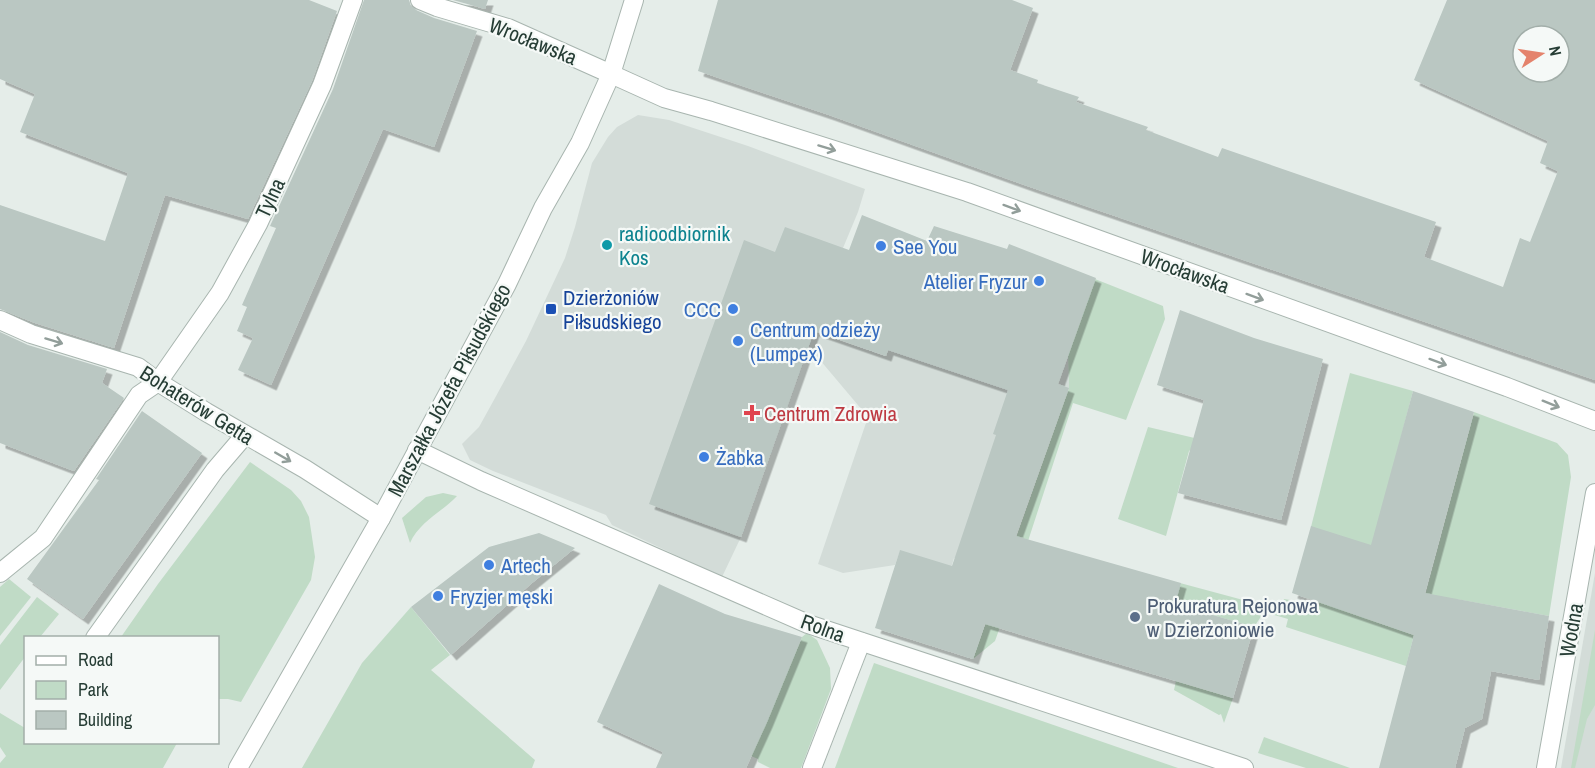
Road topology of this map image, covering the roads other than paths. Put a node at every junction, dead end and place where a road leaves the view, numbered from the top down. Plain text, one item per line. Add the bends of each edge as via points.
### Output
1 (353, 0) edge
2 (420, 0) edge
3 (634, 0) edge
4 (611, 74) junction
5 (0, 320) edge
6 (158, 382) junction
7 (1595, 421) edge
8 (245, 435) junction
9 (417, 450) junction
10 (1595, 493) edge
11 (381, 518) junction
12 (0, 573) edge
13 (96, 636) edge
14 (861, 642) junction
15 (238, 768) edge
16 (812, 768) edge
17 (1244, 768) edge
18 (1546, 768) edge

1 - 6 street, Tylna via 322,85 258,224 220,293
2 - 4 street, Wrocławska via 508,28
3 - 4 street, Marszałka Józefa Piłsudskiego
4 -> 7 street, Wrocławska via 664,98 967,192
4 - 9 street, Marszałka Józefa Piłsudskiego via 580,143
5 -> 6 street, Bohaterów Getta via 31,334 138,367
6 - 8 street, Bohaterów Getta
6 - 12 street, Tylna via 139,394 42,538
8 -> 11 street, Bohaterów Getta
8 - 13 street via 215,470
9 - 11 street, Marszałka Józefa Piłsudskiego
9 - 14 street, Rolna via 799,620
10 - 18 street, Wodna
11 - 15 street, Marszałka Józefa Piłsudskiego
14 - 16 street
14 - 17 street, Rolna

